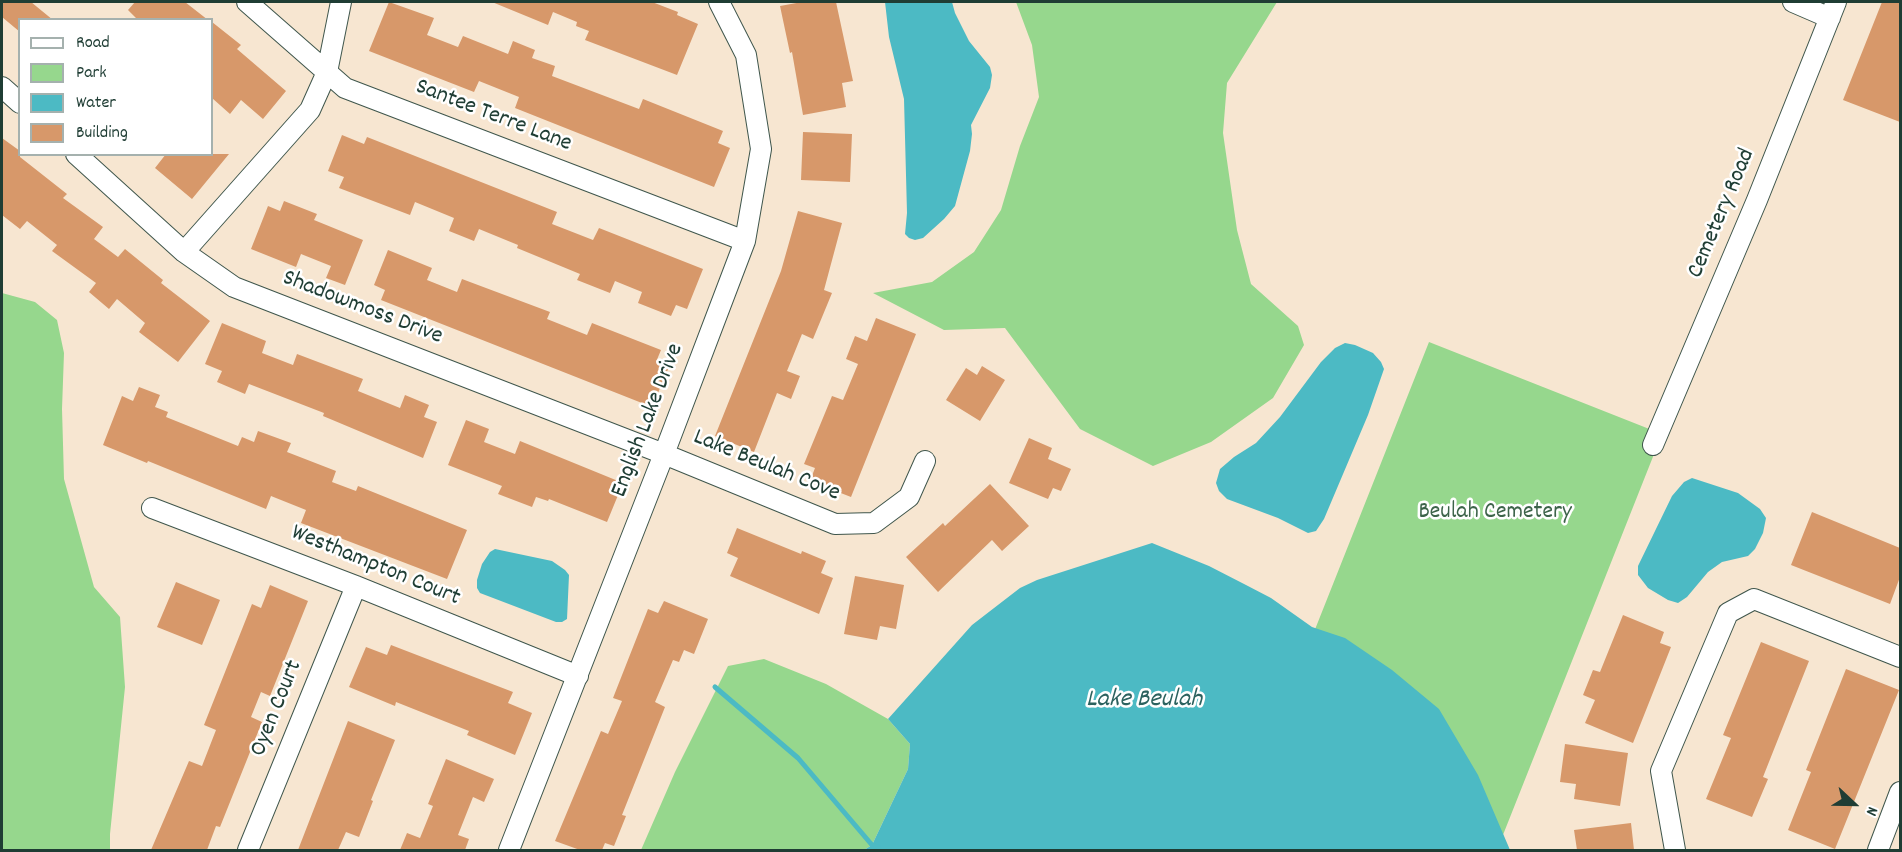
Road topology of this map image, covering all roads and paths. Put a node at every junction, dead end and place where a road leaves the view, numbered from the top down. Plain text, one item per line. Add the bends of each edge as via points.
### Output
1 (247, 2) edge
2 (340, 2) edge
3 (719, 2) edge
4 (1793, 2) edge
5 (1833, 10) edge
6 (327, 72) junction
7 (2, 87) edge
8 (18, 101) edge
9 (78, 156) edge
10 (745, 241) junction
11 (184, 252) junction
12 (1653, 445) dead end
13 (664, 454) junction
14 (925, 461) dead end
15 (152, 508) dead end
16 (356, 586) junction
17 (1900, 657) edge
18 (578, 676) junction
19 (1900, 792) edge
20 (248, 850) edge
21 (509, 850) edge
22 (1675, 850) edge
23 (1878, 850) edge

1 - 6 street, Santee Terre Lane
2 - 6 street
3 - 10 street, English Lake Drive via 746,55 761,149
4 - 5 street
5 - 12 street, Cemetery Road
6 - 10 street, Santee Terre Lane via 345,88
6 - 11 street via 310,110
7 - 8 street
9 - 11 street, Shadowmoss Drive
10 - 13 street, English Lake Drive
11 - 13 street, Shadowmoss Drive via 234,287
13 - 14 street, Lake Beulah Cove via 835,525 874,523 909,497
13 - 18 street, English Lake Drive
15 - 16 street, Westhampton Court
16 - 18 street, Westhampton Court
16 - 20 street, Oyen Court
17 - 22 street via 1754,599 1728,613 1662,771
18 - 21 street, English Lake Drive
19 - 23 street

